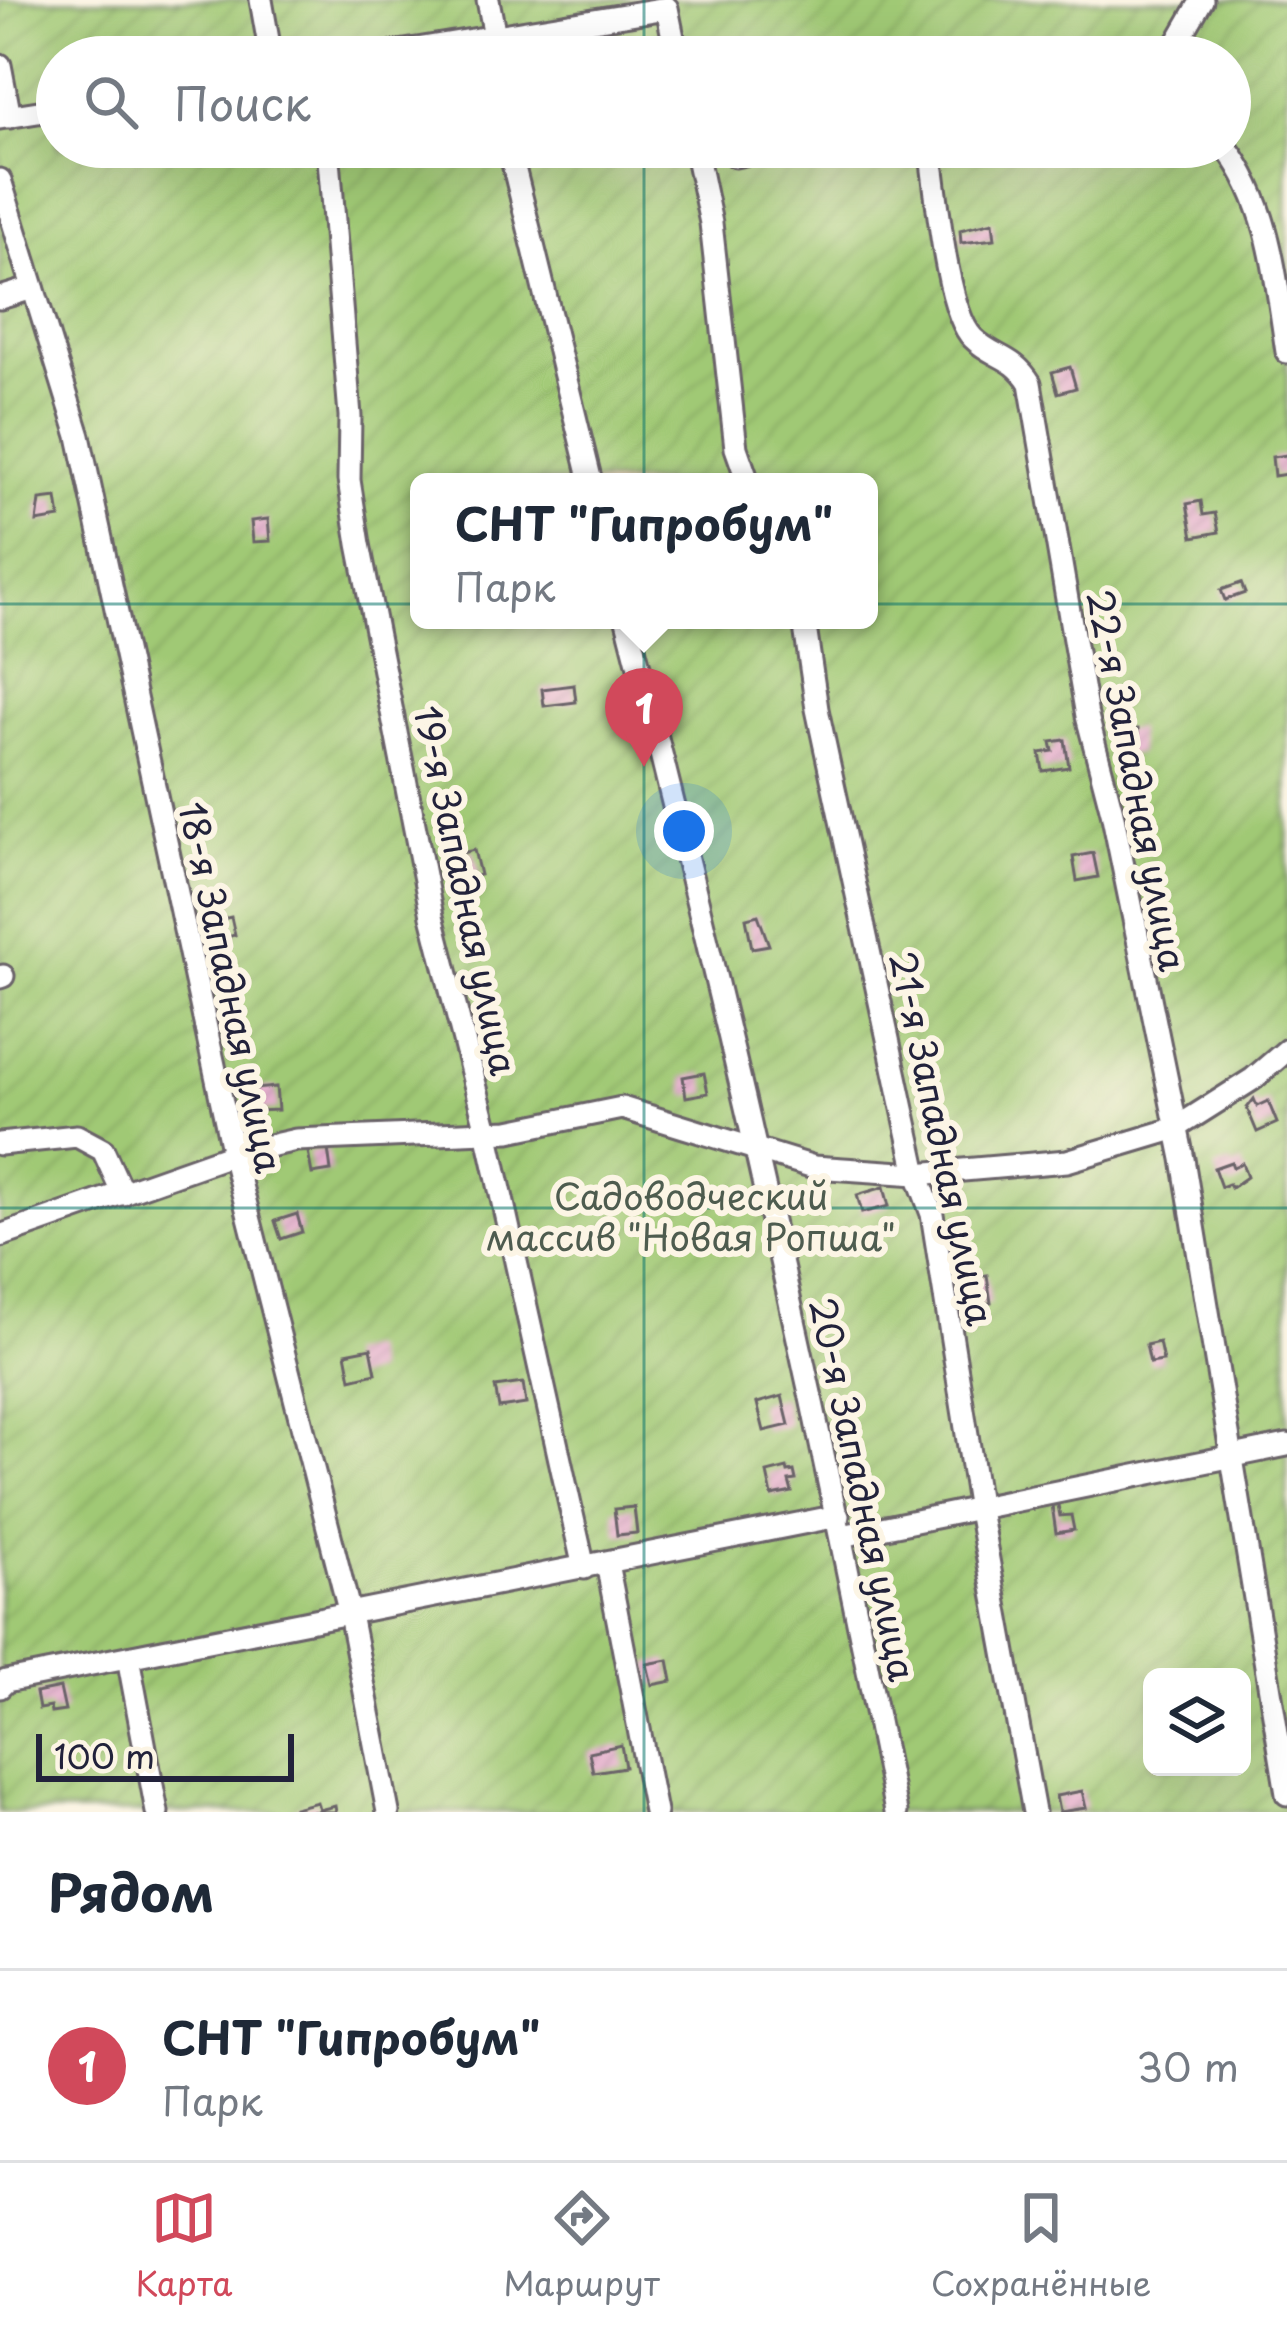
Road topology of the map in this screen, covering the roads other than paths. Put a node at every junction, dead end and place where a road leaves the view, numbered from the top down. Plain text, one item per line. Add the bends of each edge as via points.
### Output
1 (261, 0) edge
2 (488, 0) edge
3 (1202, 0) edge
4 (267, 36) edge
5 (490, 36) edge
6 (529, 36) edge
7 (673, 36) edge
8 (1181, 36) edge
9 (0, 65) edge
10 (36, 112) edge
11 (5, 117) edge
12 (330, 168) edge
13 (514, 168) edge
14 (699, 168) edge
15 (933, 168) edge
16 (1238, 168) edge
17 (0, 180) edge
18 (33, 288) junction
19 (0, 298) edge
20 (1287, 352) edge
21 (589, 473) edge
22 (745, 473) edge
23 (629, 629) edge
24 (805, 629) edge
25 (1287, 1050) edge
26 (1174, 1129) junction
27 (488, 1131) junction
28 (0, 1144) edge
29 (758, 1150) junction
30 (233, 1154) junction
31 (916, 1174) junction
32 (123, 1194) junction
33 (0, 1236) edge
34 (1287, 1445) edge
35 (1232, 1457) junction
36 (979, 1510) junction
37 (840, 1526) junction
38 (607, 1563) junction
39 (584, 1568) junction
40 (350, 1614) junction
41 (128, 1657) junction
42 (0, 1687) edge
43 (1287, 1794) edge
44 (158, 1812) edge
45 (388, 1812) edge
46 (655, 1812) edge
47 (896, 1812) edge
48 (1034, 1812) edge

1 - 4 street
2 - 5 street
3 - 8 street
6 - 7 street via 667,8
9 - 11 street
10 - 11 street
12 - 27 street, 19-я Западная улица via 359,544 432,916
13 - 21 street
14 - 22 street
15 - 26 street, 22-я Западная улица via 956,307 972,337 1019,365 1030,383 1088,716
16 - 20 street via 1272,252
17 - 18 street, 18-я Западная улица
18 - 19 street
18 - 30 street, 18-я Западная улица via 79,436
23 - 29 street, 20-я Западная улица
24 - 31 street, 21-я Западная улица
25 - 26 street
26 - 31 street via 1066,1161
26 - 35 street, 22-я Западная улица
27 - 29 street via 622,1108
27 - 30 street via 296,1140
27 - 39 street, 19-я Западная улица
28 - 32 street via 77,1136 103,1150
29 - 31 street via 814,1167
29 - 37 street, 20-я Западная улица
30 - 32 street
30 - 40 street, 18-я Западная улица
31 - 36 street, 21-я Западная улица via 932,1214
32 - 33 street
34 - 35 street
35 - 36 street
35 - 43 street, 22-я Западная улица
36 - 37 street
36 - 48 street, 21-я Западная улица
37 - 38 street
37 - 47 street, 20-я Западная улица
38 - 39 street
38 - 46 street
39 - 40 street
40 - 41 street
40 - 45 street, 18-я Западная улица
41 - 42 street
41 - 44 street

